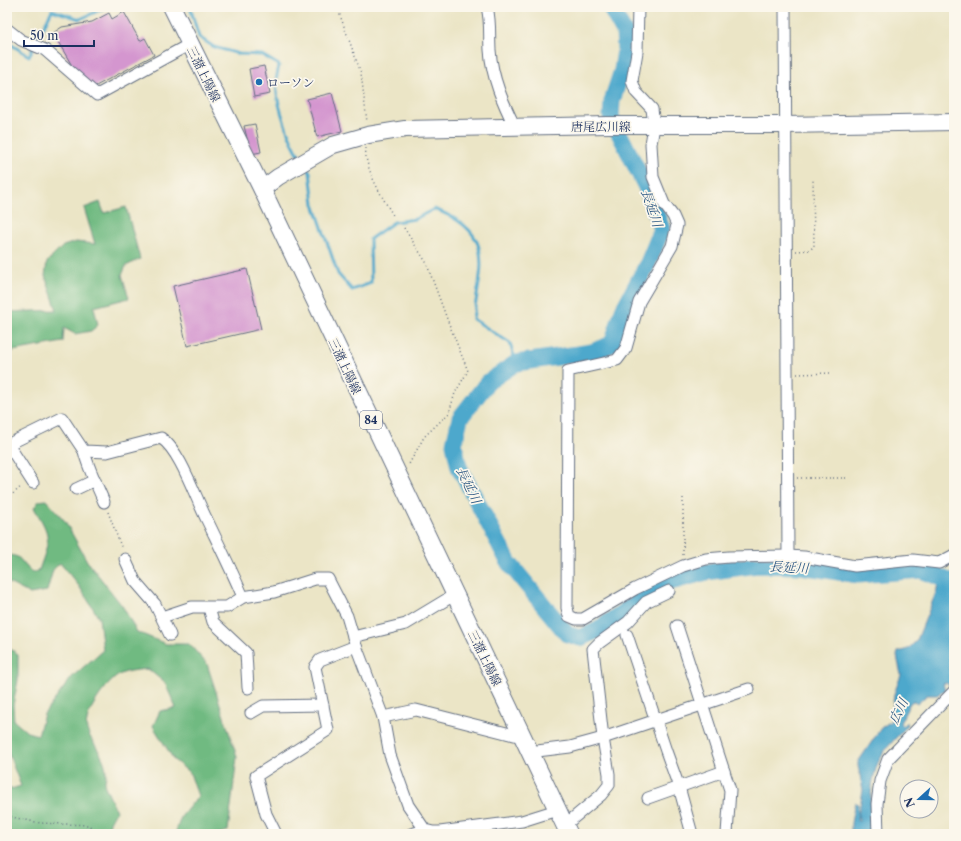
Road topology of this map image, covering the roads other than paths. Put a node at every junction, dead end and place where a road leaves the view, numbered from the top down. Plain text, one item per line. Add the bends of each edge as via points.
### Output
1 (172, 7) edge
2 (487, 7) edge
3 (638, 7) edge
4 (785, 7) edge
5 (7, 29) edge
6 (190, 44) junction
7 (954, 122) edge
8 (785, 125) junction
9 (649, 126) junction
10 (515, 127) junction
11 (262, 189) junction
12 (8, 444) edge
13 (84, 451) junction
14 (95, 480) junction
15 (32, 481) road end
16 (76, 489) dead end
17 (104, 502) road end
18 (954, 554) edge
19 (788, 556) junction
20 (125, 559) road end
21 (669, 592) dead end
22 (454, 595) junction
23 (244, 597) junction
24 (209, 608) junction
25 (162, 617) junction
26 (677, 626) dead end
27 (170, 635) dead end
28 (627, 635) dead end
29 (355, 642) junction
30 (248, 688) dead end
31 (749, 689) dead end
32 (954, 691) edge
33 (704, 704) junction
34 (323, 705) junction
35 (251, 713) dead end
36 (383, 717) junction
37 (655, 720) junction
38 (603, 738) junction
39 (526, 744) junction
40 (724, 771) junction
41 (679, 787) junction
42 (648, 798) dead end
43 (557, 810) junction
44 (425, 830) junction
45 (567, 830) edge
46 (276, 834) edge
47 (410, 834) edge
48 (692, 834) edge
49 (727, 834) edge
50 (878, 834) edge

1 - 6 main road, 三潴上陽線 / 84
2 - 10 street via 491,24 490,50 495,80
3 - 9 street via 637,52 632,81 636,92 652,109
4 - 8 street
5 - 6 street via 21,40 45,50 97,95
6 - 11 main road, 三潴上陽線 / 84
7 - 8 main road, 唐尾広川線
8 - 9 main road, 唐尾広川線
8 - 19 street
9 - 10 main road, 唐尾広川線
9 - 19 street via 653,177 664,204 677,225 672,246 640,302 626,348 617,360 568,370 569,616 583,619 635,589 686,565 706,559
10 - 11 main road, 唐尾広川線 via 405,129 368,135 333,145 278,176
11 - 22 main road, 三潴上陽線 / 84
12 - 13 street via 62,418
12 - 15 street
13 - 14 street via 86,462
13 - 23 street via 107,452 161,438 168,443
14 - 16 street
14 - 17 street
18 - 19 street via 939,563 913,560 855,566
20 - 25 street via 135,581 156,604
21 - 38 street via 646,602 628,622 593,649
22 - 29 street via 406,624
22 - 39 main road, 三潴上陽線 / 84
23 - 24 street via 227,607
23 - 29 street via 274,592 315,579 328,579 347,616
24 - 25 street via 192,607
24 - 30 street via 213,622 246,653
25 - 27 street
26 - 33 street
28 - 37 street
29 - 34 street via 320,660 315,667
29 - 36 street
31 - 33 street
32 - 50 street via 888,758 880,781 877,804
33 - 37 street
33 - 40 street
34 - 35 street via 263,706
34 - 46 street via 328,730 256,776 266,814
36 - 39 street via 416,710
36 - 44 street via 390,755 400,786
37 - 38 street
37 - 41 street
38 - 39 street via 570,747
38 - 45 street via 609,785
39 - 43 main road, 三潴上陽線 / 84
40 - 41 street
40 - 49 street via 730,790
41 - 42 street
41 - 48 street
43 - 44 street via 522,821 440,832
43 - 45 main road, 三潴上陽線 / 84
44 - 47 street

